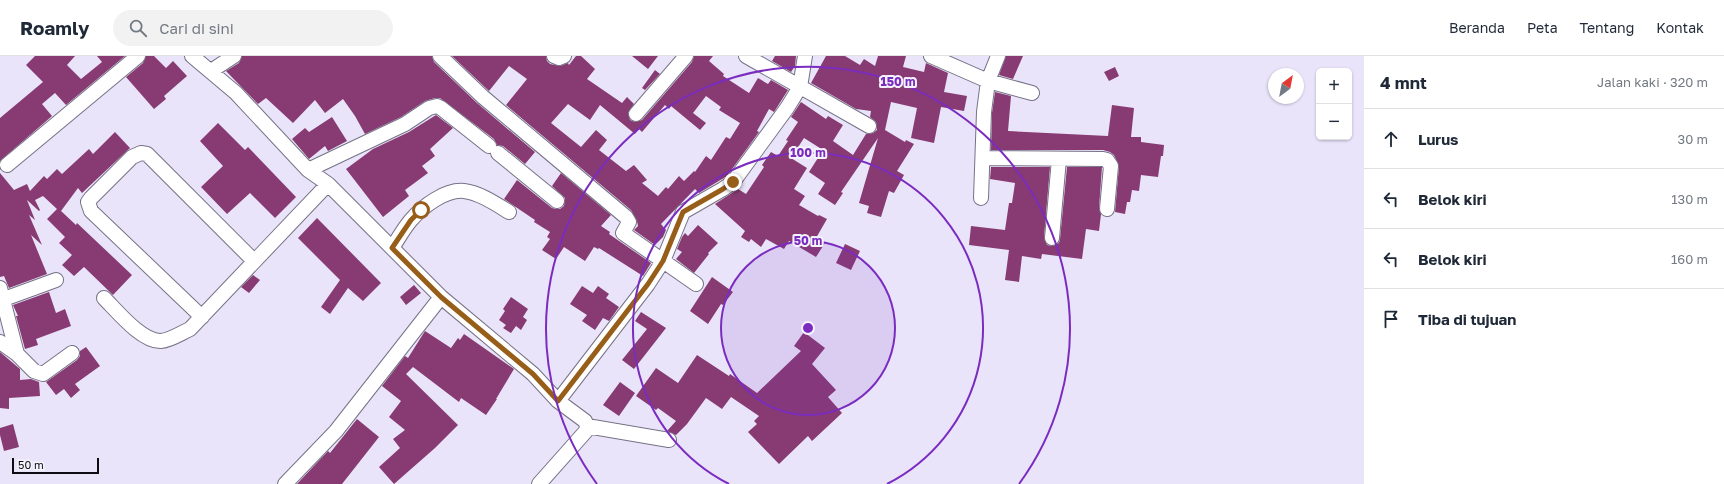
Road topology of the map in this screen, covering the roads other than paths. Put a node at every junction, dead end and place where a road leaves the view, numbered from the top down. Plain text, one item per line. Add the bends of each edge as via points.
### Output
1 (138, 56) edge
2 (192, 56) edge
3 (234, 56) edge
4 (440, 56) edge
5 (554, 56) edge
6 (564, 56) edge
7 (686, 56) edge
8 (746, 56) edge
9 (805, 56) edge
10 (931, 56) edge
11 (998, 56) edge
12 (211, 71) junction
13 (988, 81) junction
14 (800, 87) junction
15 (1032, 93) dead end
16 (636, 114) dead end
17 (868, 126) dead end
18 (983, 158) junction
19 (1059, 159) junction
20 (7, 165) dead end
21 (308, 170) junction
22 (328, 184) junction
23 (981, 198) dead end
24 (557, 201) dead end
25 (1107, 209) dead end
26 (509, 212) dead end
27 (1052, 238) dead end
28 (392, 248) junction
29 (254, 261) junction
30 (663, 261) junction
31 (56, 280) dead end
32 (696, 284) dead end
33 (2, 294) edge
34 (441, 297) junction
35 (104, 298) dead end
36 (202, 317) junction
37 (0, 342) edge
38 (72, 353) dead end
39 (17, 354) junction
40 (558, 401) junction
41 (587, 426) junction
42 (669, 440) dead end
43 (285, 484) edge
44 (539, 484) edge

1 - 20 street
2 - 12 street
3 - 12 street
4 - 30 street via 483,97 626,217 629,222 623,233
5 - 6 street
7 - 16 street
8 - 14 street
9 - 14 street
10 - 13 street
11 - 13 street
12 - 21 street via 236,93
13 - 15 street
13 - 18 street
14 - 17 street
14 - 30 street via 733,182 683,212
18 - 19 street
18 - 23 street
19 - 25 street via 1103,159 1109,163
19 - 27 street
21 - 22 street
21 - 24 street via 405,124 433,107 441,108
22 - 28 street
22 - 29 street
26 - 28 street via 487,199 465,191 450,192 421,210
28 - 34 street
29 - 36 street
29 - 36 street via 147,154 141,153 132,157 91,198 88,202 91,211
30 - 32 street
30 - 40 street via 635,302
31 - 33 street
33 - 39 street
34 - 40 street via 533,374
34 - 43 street via 336,431
35 - 36 street via 136,330 148,338 160,341 171,339 190,329
37 - 39 street
38 - 39 street via 42,374 34,371
40 - 41 street
41 - 42 street
41 - 44 street via 586,432

